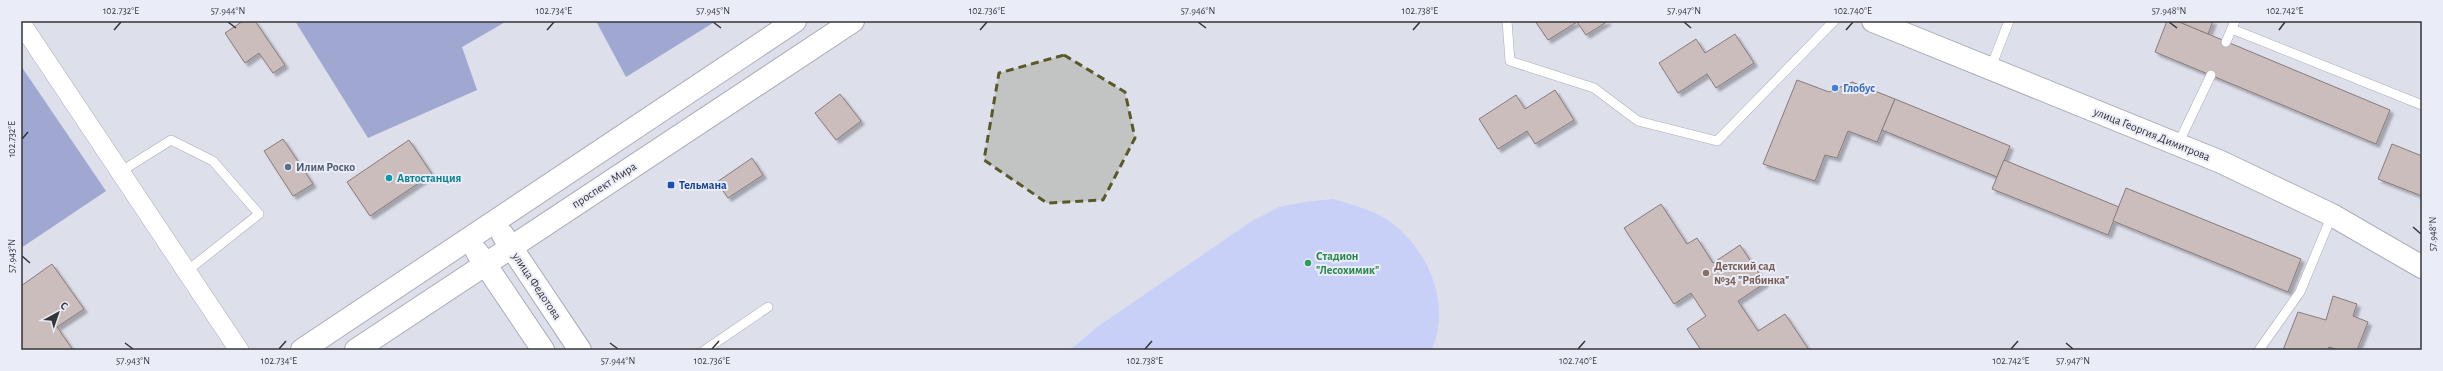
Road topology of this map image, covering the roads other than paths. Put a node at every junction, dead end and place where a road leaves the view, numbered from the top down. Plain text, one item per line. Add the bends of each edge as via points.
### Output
1 (795, 21) edge
2 (853, 21) edge
3 (1507, 21) edge
4 (1834, 21) edge
5 (1873, 21) edge
6 (2010, 21) edge
7 (21, 23) edge
8 (2234, 25) edge
9 (2226, 42) dead end
10 (1991, 67) junction
11 (2211, 75) dead end
12 (2422, 104) edge
13 (2178, 145) junction
14 (120, 172) junction
15 (2332, 215) junction
16 (494, 222) junction
17 (469, 239) junction
18 (511, 247) junction
19 (486, 264) junction
20 (2422, 268) edge
21 (187, 271) junction
22 (768, 307) dead end
23 (240, 350) edge
24 (302, 350) edge
25 (356, 350) edge
26 (543, 350) edge
27 (580, 350) edge
28 (705, 350) edge
29 (2259, 350) edge

1 - 16 street
2 - 18 street, проспект Мира
3 - 4 lane via 1510,61 1594,88 1638,121 1717,141
5 - 10 street, улица Георгия Димитрова
6 - 10 lane
7 - 14 street
8 - 9 lane
8 - 12 lane
10 - 13 street, улица Георгия Димитрова
11 - 13 lane
13 - 15 street, улица Георгия Димитрова via 2221,162
14 - 21 street
14 - 21 lane via 171,140 213,161 259,214
15 - 20 street, улица Георгия Димитрова
15 - 29 lane via 2300,292
16 - 17 street
16 - 18 street, улица Федотова
17 - 19 street
17 - 24 street
18 - 19 street, проспект Мира
18 - 27 street, улица Федотова
19 - 25 street, проспект Мира
19 - 26 street
21 - 23 street
22 - 28 lane

